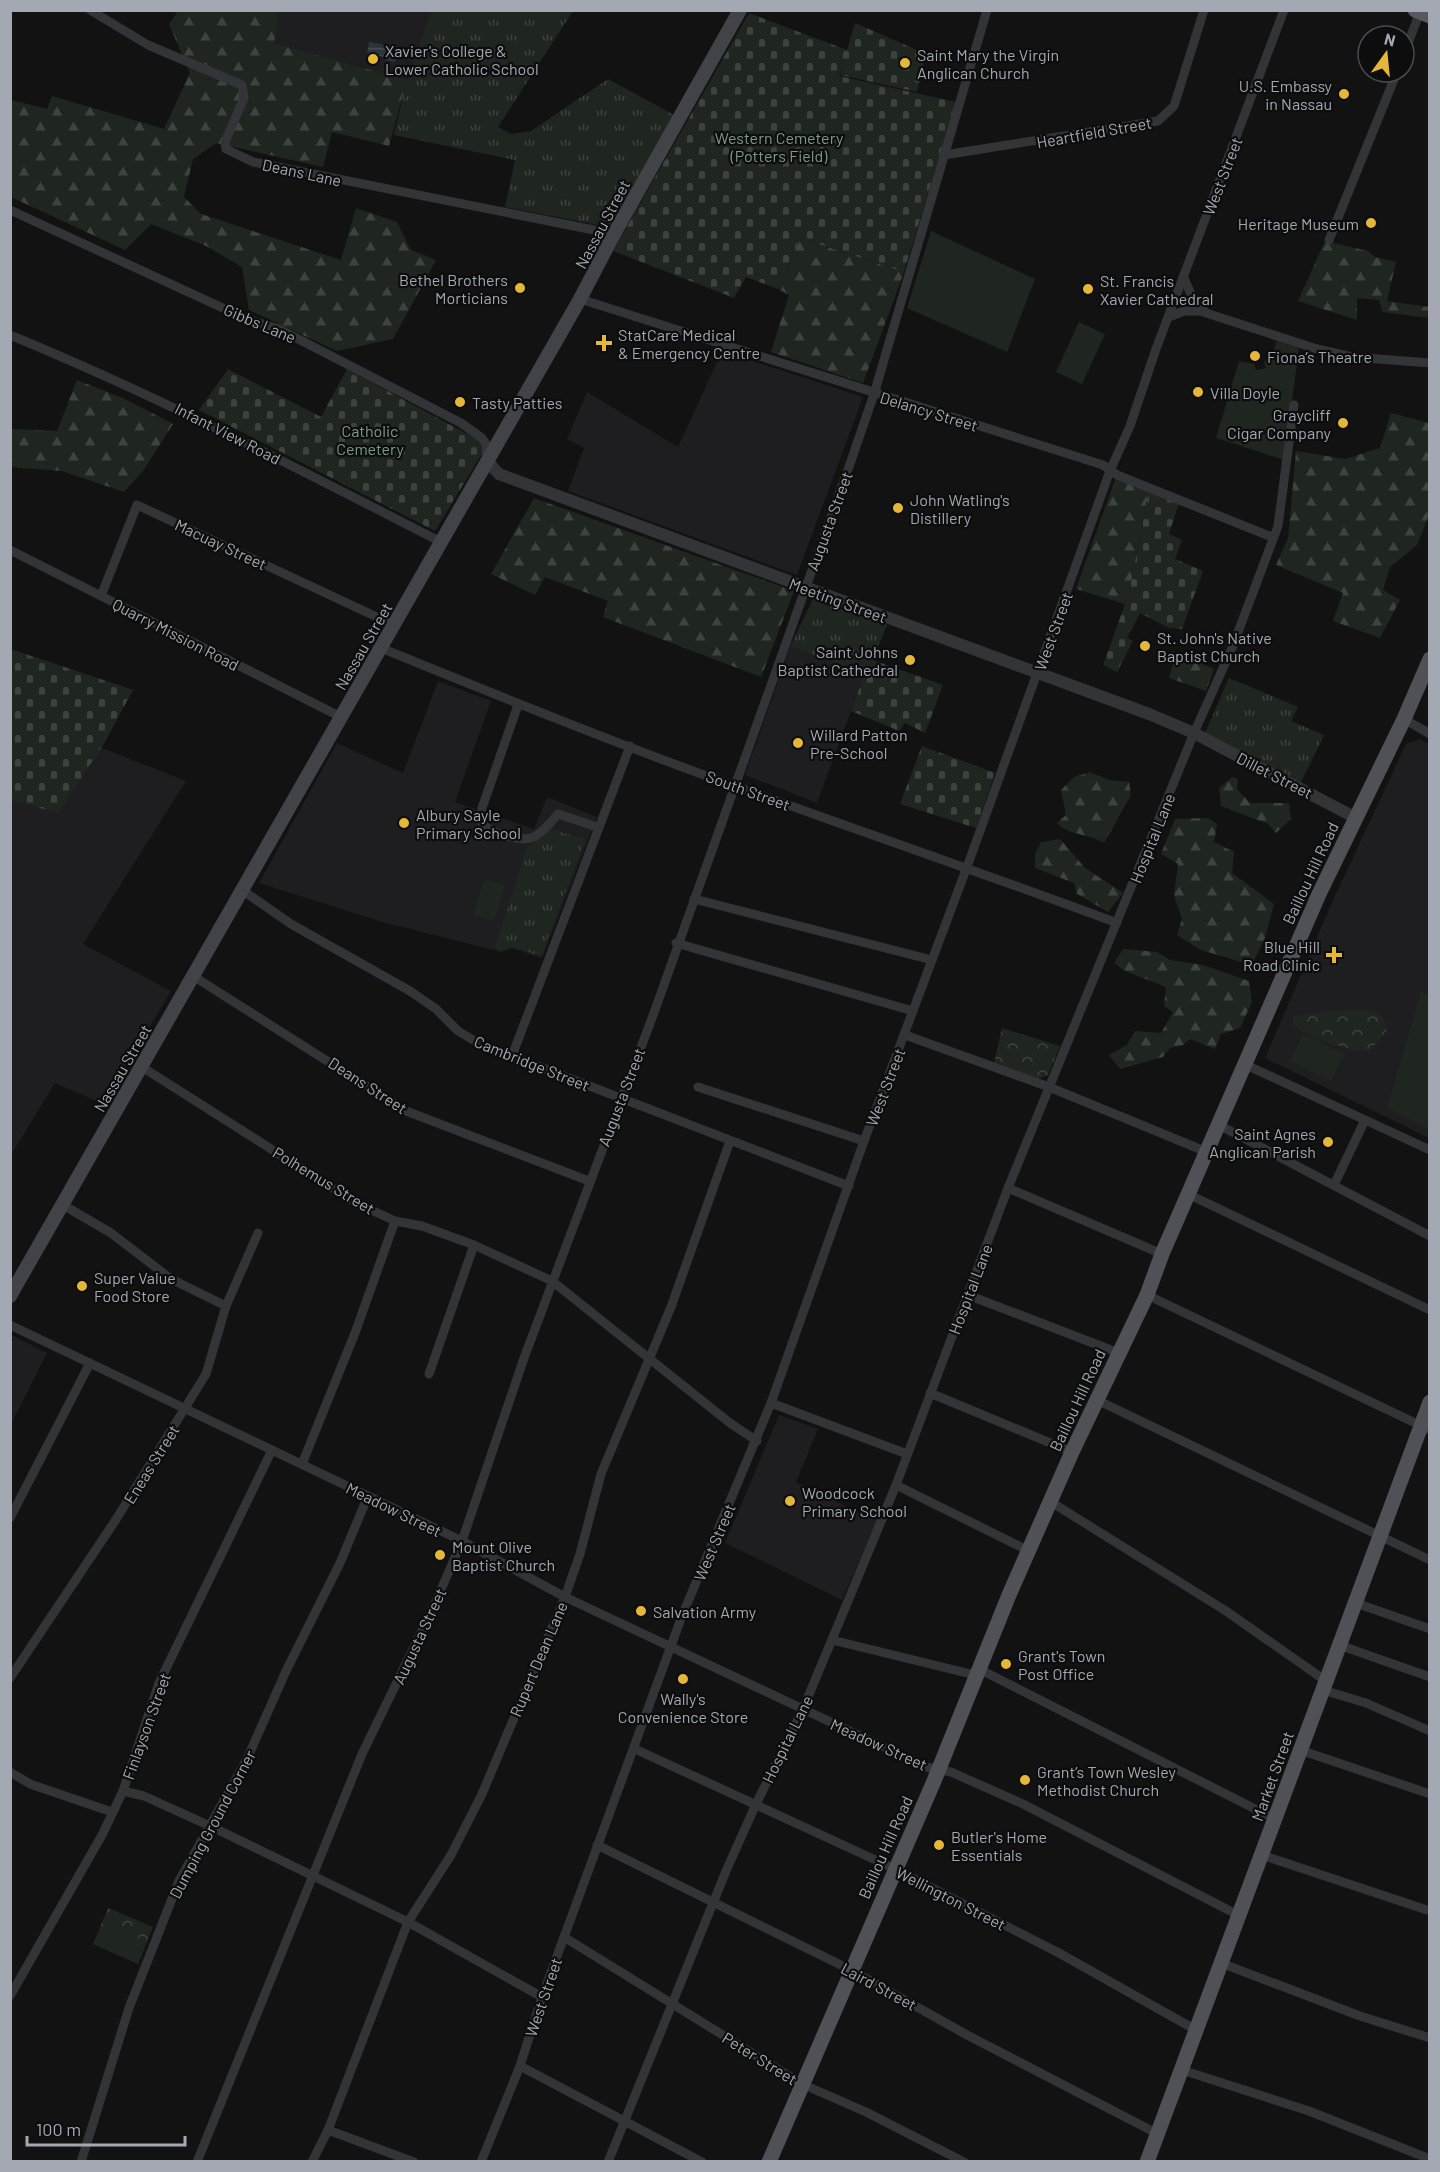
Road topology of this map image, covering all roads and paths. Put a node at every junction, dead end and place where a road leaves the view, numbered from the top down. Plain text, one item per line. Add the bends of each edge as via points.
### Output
1 (90, 10) edge
2 (740, 10) edge
3 (987, 10) edge
4 (1204, 10) edge
5 (1284, 10) edge
6 (1392, 84) edge
7 (944, 155) junction
8 (10, 210) edge
9 (614, 234) junction
10 (1329, 240) dead end
11 (1184, 278) junction
12 (580, 299) junction
13 (1206, 313) junction
14 (1169, 317) junction
15 (10, 335) edge
16 (1430, 363) edge
17 (874, 394) junction
18 (1294, 405) dead end
19 (487, 461) junction
20 (1110, 471) junction
21 (1272, 537) junction
22 (441, 542) junction
23 (10, 550) edge
24 (804, 589) junction
25 (101, 596) junction
26 (394, 625) junction
27 (381, 648) junction
28 (1430, 659) edge
29 (1038, 673) junction
30 (518, 705) junction
31 (341, 717) junction
32 (1404, 719) junction
33 (1194, 733) junction
34 (1430, 734) edge
35 (630, 746) junction
36 (735, 786) junction
37 (1356, 818) junction
38 (597, 827) junction
39 (967, 867) junction
40 (242, 890) junction
41 (694, 899) junction
42 (1118, 923) junction
43 (676, 943) junction
44 (932, 960) junction
45 (193, 976) junction
46 (913, 1011) junction
47 (905, 1035) junction
48 (512, 1056) junction
49 (1244, 1064) junction
50 (142, 1067) junction
51 (698, 1087) dead end
52 (1049, 1088) junction
53 (621, 1098) junction
54 (1365, 1120) junction
55 (1219, 1125) junction
56 (730, 1141) junction
57 (864, 1141) junction
58 (1430, 1150) edge
59 (1207, 1152) junction
60 (589, 1181) junction
61 (1334, 1185) junction
62 (849, 1186) junction
63 (1008, 1188) junction
64 (1188, 1194) junction
65 (63, 1205) junction
66 (395, 1221) junction
67 (258, 1233) dead end
68 (1430, 1236) edge
69 (474, 1245) junction
70 (1162, 1254) junction
71 (552, 1281) junction
72 (968, 1295) junction
73 (1147, 1295) junction
74 (10, 1296) edge
75 (226, 1306) junction
76 (1430, 1310) edge
77 (10, 1325) edge
78 (1119, 1353) junction
79 (650, 1358) junction
80 (90, 1363) junction
81 (429, 1374) dead end
82 (930, 1393) junction
83 (1097, 1400) junction
84 (1430, 1402) edge
85 (771, 1403) junction
86 (185, 1409) junction
87 (1425, 1429) edge
88 (757, 1441) junction
89 (272, 1450) junction
90 (1072, 1452) junction
91 (907, 1454) junction
92 (302, 1464) junction
93 (896, 1485) junction
94 (368, 1496) junction
95 (1051, 1502) junction
96 (10, 1518) edge
97 (1378, 1536) junction
98 (462, 1541) junction
99 (1029, 1551) junction
100 (1430, 1560) edge
101 (565, 1597) junction
102 (1356, 1603) junction
103 (1430, 1629) edge
104 (832, 1640) junction
105 (1339, 1645) junction
106 (670, 1647) junction
107 (977, 1672) junction
108 (1430, 1677) edge
109 (10, 1678) edge
110 (1324, 1686) junction
111 (803, 1710) junction
112 (1430, 1731) edge
113 (634, 1749) junction
114 (1300, 1750) junction
115 (939, 1770) junction
116 (10, 1772) edge
117 (123, 1791) junction
118 (1430, 1794) edge
119 (756, 1803) junction
120 (112, 1812) junction
121 (1275, 1819) junction
122 (210, 1826) junction
123 (597, 1845) junction
124 (1262, 1856) junction
125 (895, 1869) junction
126 (313, 1877) junction
127 (713, 1904) junction
128 (1430, 1911) edge
129 (1238, 1915) junction
130 (408, 1922) junction
131 (564, 1937) junction
132 (1221, 1963) junction
133 (851, 1970) junction
134 (10, 1996) edge
135 (542, 1997) junction
136 (673, 2004) junction
137 (1196, 2030) junction
138 (1430, 2038) edge
139 (520, 2066) junction
140 (1182, 2070) junction
141 (802, 2084) junction
142 (625, 2121) junction
143 (328, 2130) junction
144 (1158, 2134) junction
145 (1430, 2159) edge
146 (81, 2162) edge
147 (197, 2162) edge
148 (312, 2162) edge
149 (414, 2162) edge
150 (481, 2162) edge
151 (608, 2162) edge
152 (702, 2162) edge
153 (769, 2162) edge
154 (964, 2162) edge
155 (1147, 2162) edge

1 - 9 street, Deans Lane via 148,45 242,85 244,98 225,142 232,155
2 - 9 main road, Nassau Street
3 - 7 street, Augusta Street
4 - 7 street, Heartfield Street via 1174,106 1158,122
5 - 11 street, West Street
6 - 10 street
7 - 17 street, Augusta Street
8 - 19 street, Gibbs Lane via 249,320 279,329 395,387 472,429 486,444
9 - 12 main road, Nassau Street
11 - 13 street
11 - 14 street, West Street
12 - 17 street, Delancy Street
12 - 19 main road, Nassau Street
13 - 14 street via 1184,311
13 - 16 street via 1317,350
14 - 20 street, West Street
15 - 22 street, Infant View Road via 208,422
17 - 20 street, Delancy Street via 1103,465
17 - 24 street, Augusta Street
18 - 21 street, Hospital Lane via 1278,526
19 - 22 main road, Nassau Street
19 - 24 street, Meeting Street via 499,474
20 - 21 street, Delancy Street
20 - 29 street, West Street
21 - 33 street, Hospital Lane via 1232,648
22 - 26 main road, Nassau Street
23 - 25 street, Quarry Mission Road
24 - 29 street, Meeting Street
24 - 36 street, Augusta Street
25 - 26 street, Macuay Street via 137,505
25 - 31 street, Quarry Mission Road
26 - 27 main road, Nassau Street
27 - 30 street, South Street
27 - 31 main road, Nassau Street
28 - 32 main road, Baillou Hill Road
29 - 33 street, Meeting Street
29 - 39 street, West Street
30 - 35 street, South Street
30 - 38 street via 482,808 484,827 520,839 537,836 558,814
31 - 40 main road, Nassau Street
32 - 34 street
32 - 37 main road, Baillou Hill Road
33 - 37 street, Dillet Street
33 - 42 street, Hospital Lane
35 - 36 street, South Street
35 - 38 street
36 - 39 street, South Street
36 - 41 street, Augusta Street
37 - 49 main road, Baillou Hill Road
38 - 48 street
39 - 42 street, South Street
39 - 44 street, West Street
40 - 45 main road, Nassau Street
40 - 48 street, Cambridge Street via 291,924 410,991 458,1031
41 - 43 street, Augusta Street
41 - 44 street
42 - 52 street, Hospital Lane
43 - 46 street
43 - 53 street, Augusta Street
44 - 46 street, West Street
45 - 50 main road, Nassau Street
45 - 60 street, Deans Street via 406,1111
46 - 47 street, West Street
47 - 52 street
47 - 57 street, West Street
48 - 53 street, Cambridge Street
49 - 54 street
49 - 55 main road, Baillou Hill Road
50 - 65 main road, Nassau Street
50 - 66 street, Polhemus Street via 356,1203
51 - 57 street
52 - 59 street
52 - 63 street, Hospital Lane
53 - 56 street, Cambridge Street
53 - 60 street, Augusta Street
54 - 58 street
54 - 61 street
55 - 59 main road, Baillou Hill Road
55 - 61 street
56 - 62 street, Cambridge Street
56 - 79 street, Rupert Dean Lane
57 - 62 street, West Street
59 - 64 main road, Baillou Hill Road
60 - 71 street, Augusta Street
61 - 68 street
62 - 85 street, West Street
63 - 70 street
63 - 72 street, Hospital Lane
64 - 70 main road, Baillou Hill Road
64 - 76 street
65 - 74 main road, Nassau Street
65 - 75 street via 111,1233 171,1279
66 - 69 street, Polhemus Street via 422,1226
66 - 92 street
67 - 75 street, Eneas Street
69 - 71 street, Polhemus Street
69 - 81 street
70 - 73 main road, Baillou Hill Road
71 - 79 street, Polhemus Street
71 - 98 street, Augusta Street
72 - 78 street
72 - 82 street, Hospital Lane
73 - 78 main road, Baillou Hill Road
73 - 87 street
75 - 86 street, Eneas Street via 206,1374
77 - 80 street, Meadow Street
78 - 83 main road, Baillou Hill Road
79 - 88 street, Polhemus Street
79 - 101 street, Rupert Dean Lane via 601,1474
80 - 86 street, Meadow Street
80 - 96 street
82 - 90 street
82 - 91 street, Hospital Lane
83 - 90 main road, Baillou Hill Road
83 - 97 street
84 - 87 main road, Market Street
85 - 88 street, West Street
85 - 91 street
86 - 89 street, Meadow Street
86 - 109 street, Eneas Street
87 - 97 main road, Market Street
88 - 106 street, West Street
89 - 92 street, Meadow Street
89 - 117 street, Finlayson Street via 159,1683
90 - 95 main road, Baillou Hill Road
91 - 93 street, Hospital Lane
92 - 94 street, Meadow Street
93 - 99 street
93 - 104 street, Hospital Lane
94 - 98 street, Meadow Street
94 - 122 street, Dumping Ground Corner via 247,1759
95 - 99 main road, Baillou Hill Road
95 - 110 street via 1226,1611
97 - 100 street
97 - 102 main road, Market Street
98 - 101 street, Meadow Street
98 - 126 street, Augusta Street via 362,1754
99 - 107 main road, Baillou Hill Road
101 - 106 street, Meadow Street
101 - 130 street, Rupert Dean Lane via 482,1794 451,1855
102 - 103 street
102 - 105 main road, Market Street
104 - 107 street
104 - 111 street, Hospital Lane
105 - 108 street
105 - 110 main road, Market Street
106 - 111 street, Meadow Street
106 - 113 street, West Street
107 - 115 main road, Baillou Hill Road
107 - 121 street
110 - 112 street
110 - 114 main road, Market Street
111 - 115 street, Meadow Street
111 - 119 street, Hospital Lane
113 - 119 street, Wellington Street
113 - 123 street, West Street
114 - 118 street
114 - 121 main road, Market Street
115 - 125 main road, Baillou Hill Road
115 - 129 street, Meadow Street via 1023,1804
116 - 120 street via 30,1784
117 - 120 street, Finlayson Street
117 - 122 street via 144,1796
119 - 125 street, Wellington Street
119 - 127 street, Hospital Lane
120 - 134 street, Finlayson Street
121 - 124 main road, Market Street
122 - 126 street
122 - 146 street, Dumping Ground Corner via 179,1881 129,2008
123 - 127 street, Laird Street
123 - 131 street, West Street
124 - 128 street
124 - 129 main road, Market Street
125 - 133 main road, Baillou Hill Road
125 - 137 street, Wellington Street via 1059,1953
126 - 130 street
126 - 147 street, Augusta Street
127 - 133 street, Laird Street
127 - 136 street, Hospital Lane
129 - 132 main road, Market Street
130 - 135 street
130 - 143 street, Rupert Dean Lane
131 - 135 street, West Street
131 - 136 street, Peter Street
132 - 137 main road, Market Street
132 - 138 street
133 - 141 main road, Baillou Hill Road
133 - 144 street, Laird Street via 967,2036
135 - 139 street, West Street
136 - 141 street, Peter Street
136 - 142 street, Hospital Lane
137 - 140 main road, Market Street
139 - 142 street
139 - 150 street, West Street
140 - 144 main road, Market Street
140 - 145 street via 1309,2111
141 - 153 main road, Baillou Hill Road
141 - 154 street, Peter Street
142 - 151 street, Hospital Lane
142 - 152 street
143 - 148 street, Rupert Dean Lane
143 - 149 street
144 - 155 main road, Market Street

